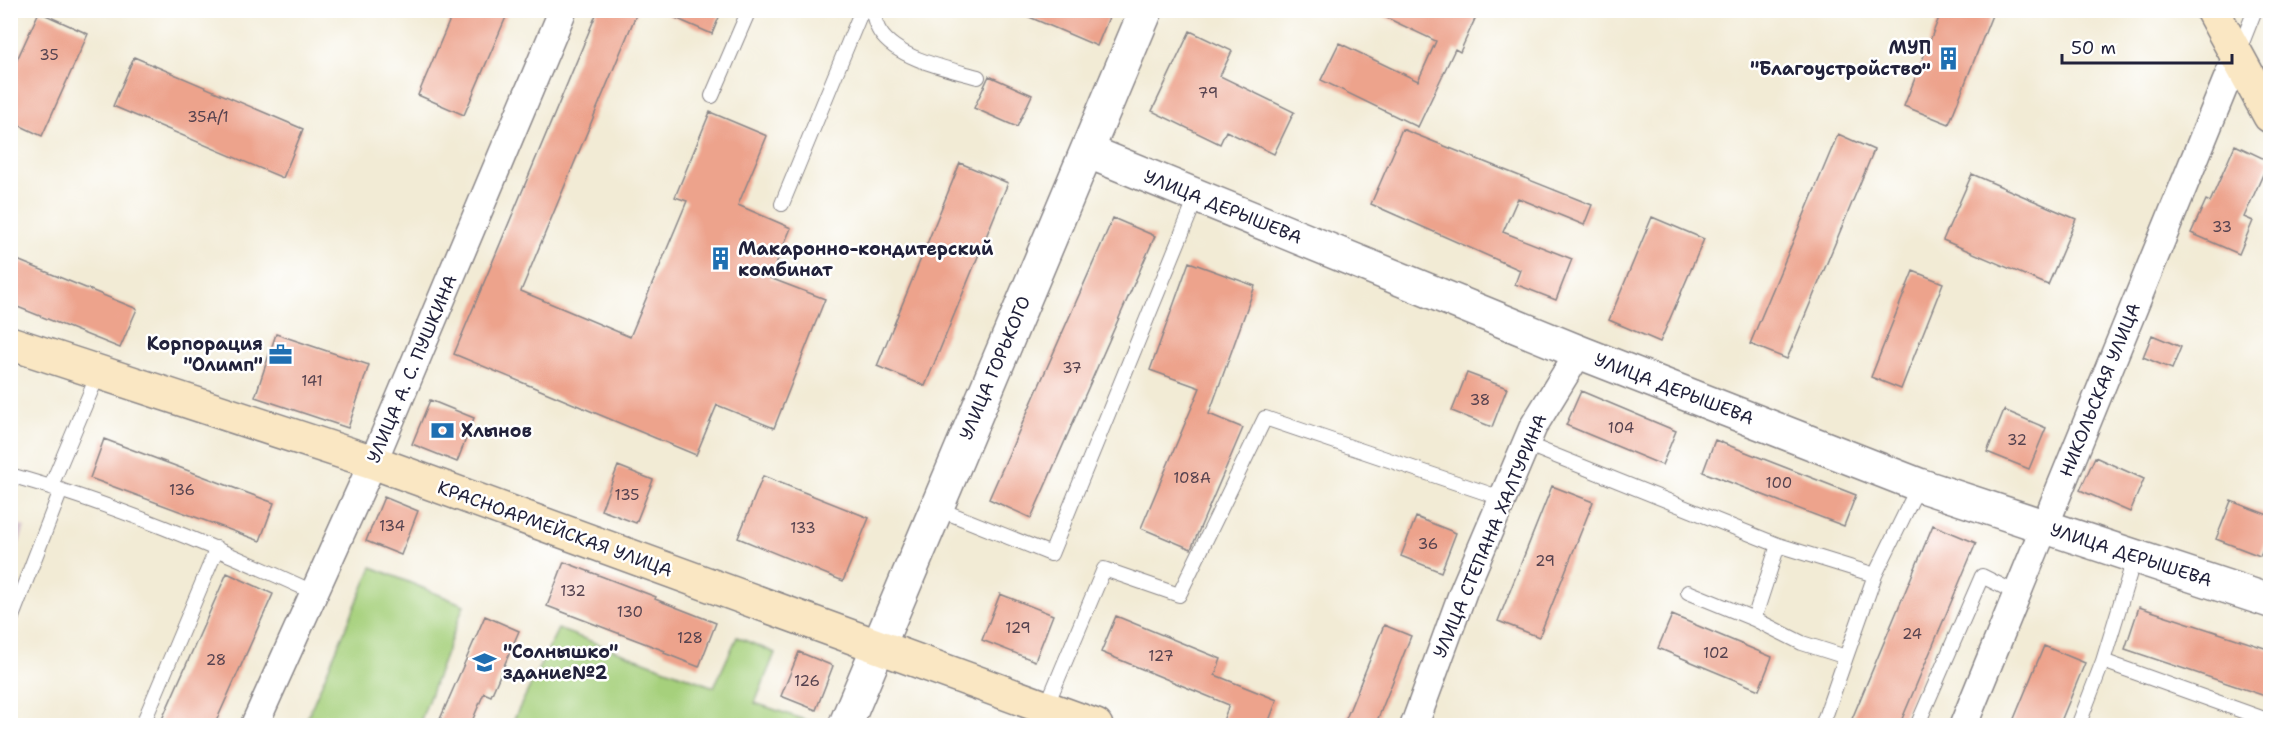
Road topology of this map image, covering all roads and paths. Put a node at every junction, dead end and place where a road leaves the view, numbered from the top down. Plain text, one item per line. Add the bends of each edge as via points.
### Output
1 (562, 10) edge
2 (749, 10) edge
3 (862, 10) edge
4 (872, 10) edge
5 (1146, 10) edge
6 (2212, 10) edge
7 (2255, 10) edge
8 (2237, 55) junction
9 (978, 77) dead end
10 (712, 96) dead end
11 (2271, 116) edge
12 (1087, 151) junction
13 (1197, 196) junction
14 (782, 204) dead end
15 (10, 343) edge
16 (1579, 352) junction
17 (99, 372) junction
18 (1526, 444) junction
19 (373, 462) junction
20 (10, 475) edge
21 (1919, 485) junction
22 (56, 488) junction
23 (1504, 499) junction
24 (936, 508) junction
25 (2044, 526) junction
26 (1778, 545) junction
27 (217, 548) junction
28 (2135, 556) junction
29 (1875, 575) junction
30 (313, 592) junction
31 (1688, 592) dead end
32 (2018, 594) junction
33 (2271, 601) edge
34 (1754, 619) junction
35 (10, 622) edge
36 (877, 647) junction
37 (1846, 657) junction
38 (2103, 661) junction
39 (1046, 708) junction
40 (2271, 722) edge
41 (142, 726) edge
42 (255, 726) edge
43 (845, 726) edge
44 (1096, 726) edge
45 (1414, 726) edge
46 (1822, 726) edge
47 (1917, 726) edge
48 (1964, 726) edge
49 (2078, 726) edge

1 - 19 street, УЛИЦА А. С. ПУШКИНА
2 - 10 lane
3 - 14 lane
4 - 9 lane via 881,33 893,45 925,62
5 - 12 street, УЛИЦА ГОРЬКОГО
6 - 8 main road
7 - 8 lane
8 - 11 main road
8 - 25 street, НИКОЛЬСКАЯ УЛИЦА
12 - 13 street, УЛИЦА ДЕРЫШЕВА
12 - 24 street, УЛИЦА ГОРЬКОГО
13 - 16 street, УЛИЦА ДЕРЫШЕВА
13 - 24 lane via 1051,554
15 - 17 main road, КРАСНОАРМЕЙСКАЯ УЛИЦА
16 - 18 street, УЛИЦА СТЕПАНА ХАЛТУРИНА
16 - 21 street, УЛИЦА ДЕРЫШЕВА
17 - 19 main road, КРАСНОАРМЕЙСКАЯ УЛИЦА
17 - 22 lane
18 - 23 street, УЛИЦА СТЕПАНА ХАЛТУРИНА
18 - 26 lane
19 - 30 street, УЛИЦА А. С. ПУШКИНА
19 - 36 main road, КРАСНОАРМЕЙСКАЯ УЛИЦА
20 - 22 lane
21 - 25 street, УЛИЦА ДЕРЫШЕВА
21 - 29 lane
22 - 27 lane
22 - 35 lane
23 - 39 lane via 1265,418 1179,595 1104,569
23 - 45 street, УЛИЦА СТЕПАНА ХАЛТУРИНА via 1463,592
24 - 36 street, УЛИЦА ГОРЬКОГО
25 - 28 street, УЛИЦА ДЕРЫШЕВА
25 - 32 street, НИКОЛЬСКАЯ УЛИЦА
26 - 29 lane
26 - 34 lane
27 - 30 lane
27 - 41 lane
28 - 33 street, УЛИЦА ДЕРЫШЕВА
28 - 38 lane
29 - 37 lane
30 - 42 street, УЛИЦА А. С. ПУШКИНА
31 - 34 lane
32 - 47 lane via 1982,576
32 - 48 street, НИКОЛЬСКАЯ УЛИЦА
34 - 37 lane via 1802,643
36 - 39 main road, КРАСНОАРМЕЙСКАЯ УЛИЦА
36 - 43 street, УЛИЦА ГОРЬКОГО
37 - 46 lane
38 - 40 lane
38 - 49 lane
39 - 44 main road, КРАСНОАРМЕЙСКАЯ УЛИЦА

